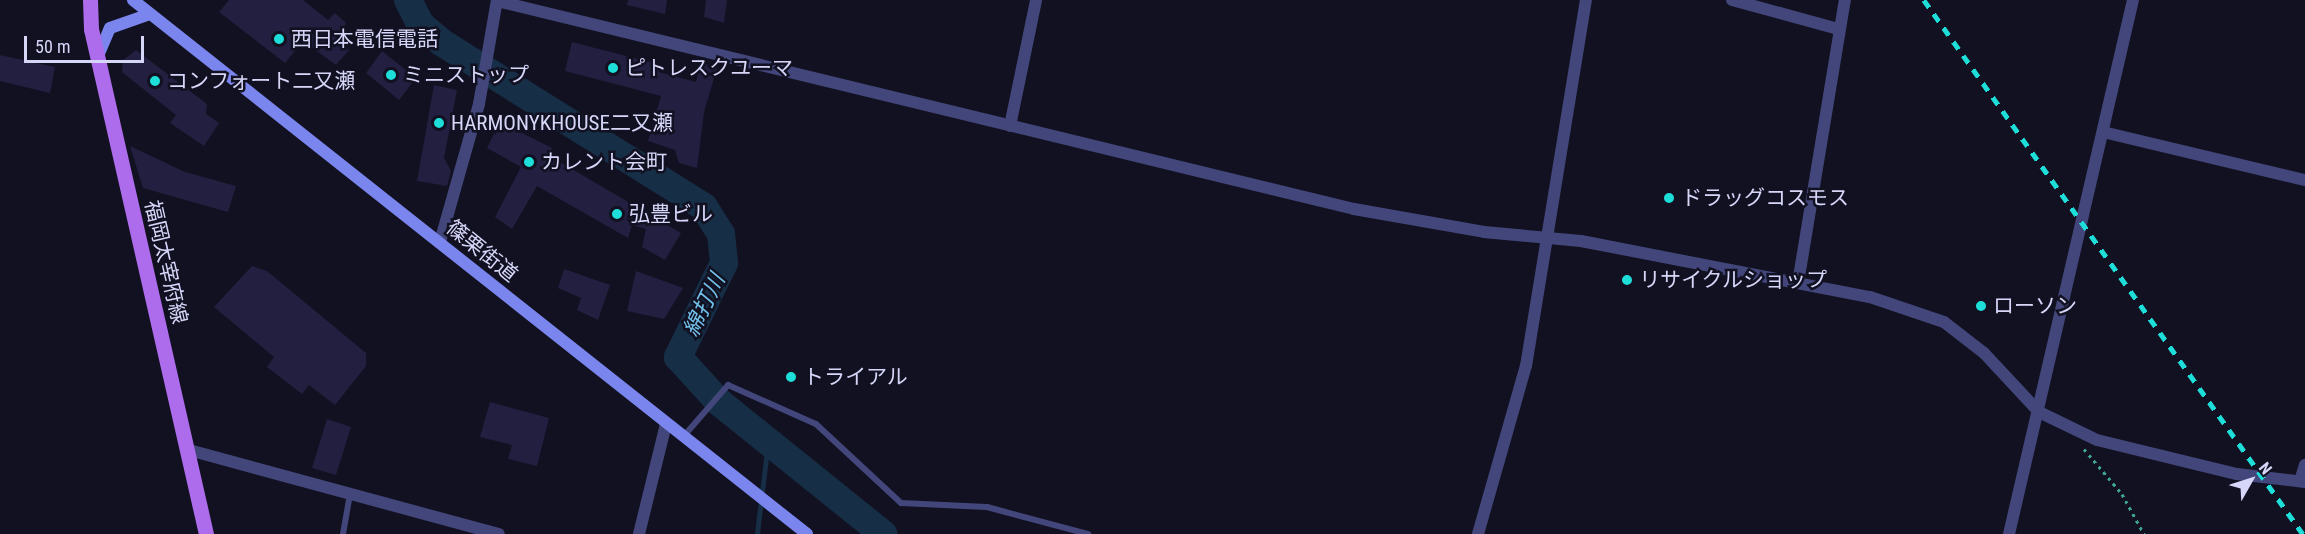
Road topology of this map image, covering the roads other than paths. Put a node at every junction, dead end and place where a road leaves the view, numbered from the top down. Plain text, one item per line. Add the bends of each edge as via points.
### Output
1 (90, 0) edge
2 (133, 0) edge
3 (496, 0) edge
4 (1036, 0) edge
5 (1586, 0) edge
6 (1732, 0) edge
7 (1845, 0) edge
8 (2133, 0) edge
9 (150, 14) junction
10 (1838, 28) junction
11 (97, 59) junction
12 (1010, 126) junction
13 (2103, 132) junction
14 (2305, 180) edge
15 (1546, 238) junction
16 (440, 242) junction
17 (1798, 283) junction
18 (2039, 412) junction
19 (666, 424) junction
20 (683, 437) junction
21 (189, 450) junction
22 (2305, 465) edge
23 (2303, 482) edge
24 (350, 493) junction
25 (206, 534) edge
26 (342, 534) edge
27 (499, 534) edge
28 (639, 534) edge
29 (807, 534) edge
30 (1088, 534) edge
31 (1478, 534) edge
32 (2009, 534) edge

1 - 11 main road, 福岡太宰府線
2 - 9 main road, 篠栗街道
3 - 12 street
3 - 16 street via 479,104
4 - 12 street
5 - 15 street
6 - 10 street
7 - 10 street
8 - 13 street
9 - 11 main road via 110,28
9 - 16 main road, 篠栗街道
10 - 17 street via 1834,82
11 - 21 main road, 福岡太宰府線
12 - 15 street via 1354,209
13 - 14 street
13 - 18 street
15 - 17 street
15 - 31 street via 1527,366
16 - 19 main road, 篠栗街道
17 - 18 street via 1870,297 1944,322 1984,353
18 - 23 street via 2097,440 2179,460
18 - 32 street
19 - 20 main road, 篠栗街道
19 - 28 street
20 - 29 main road, 篠栗街道
20 - 30 lane via 728,385 816,424 901,503 987,507
21 - 24 street
21 - 25 main road, 福岡太宰府線
22 - 23 street
24 - 26 lane
24 - 27 street

